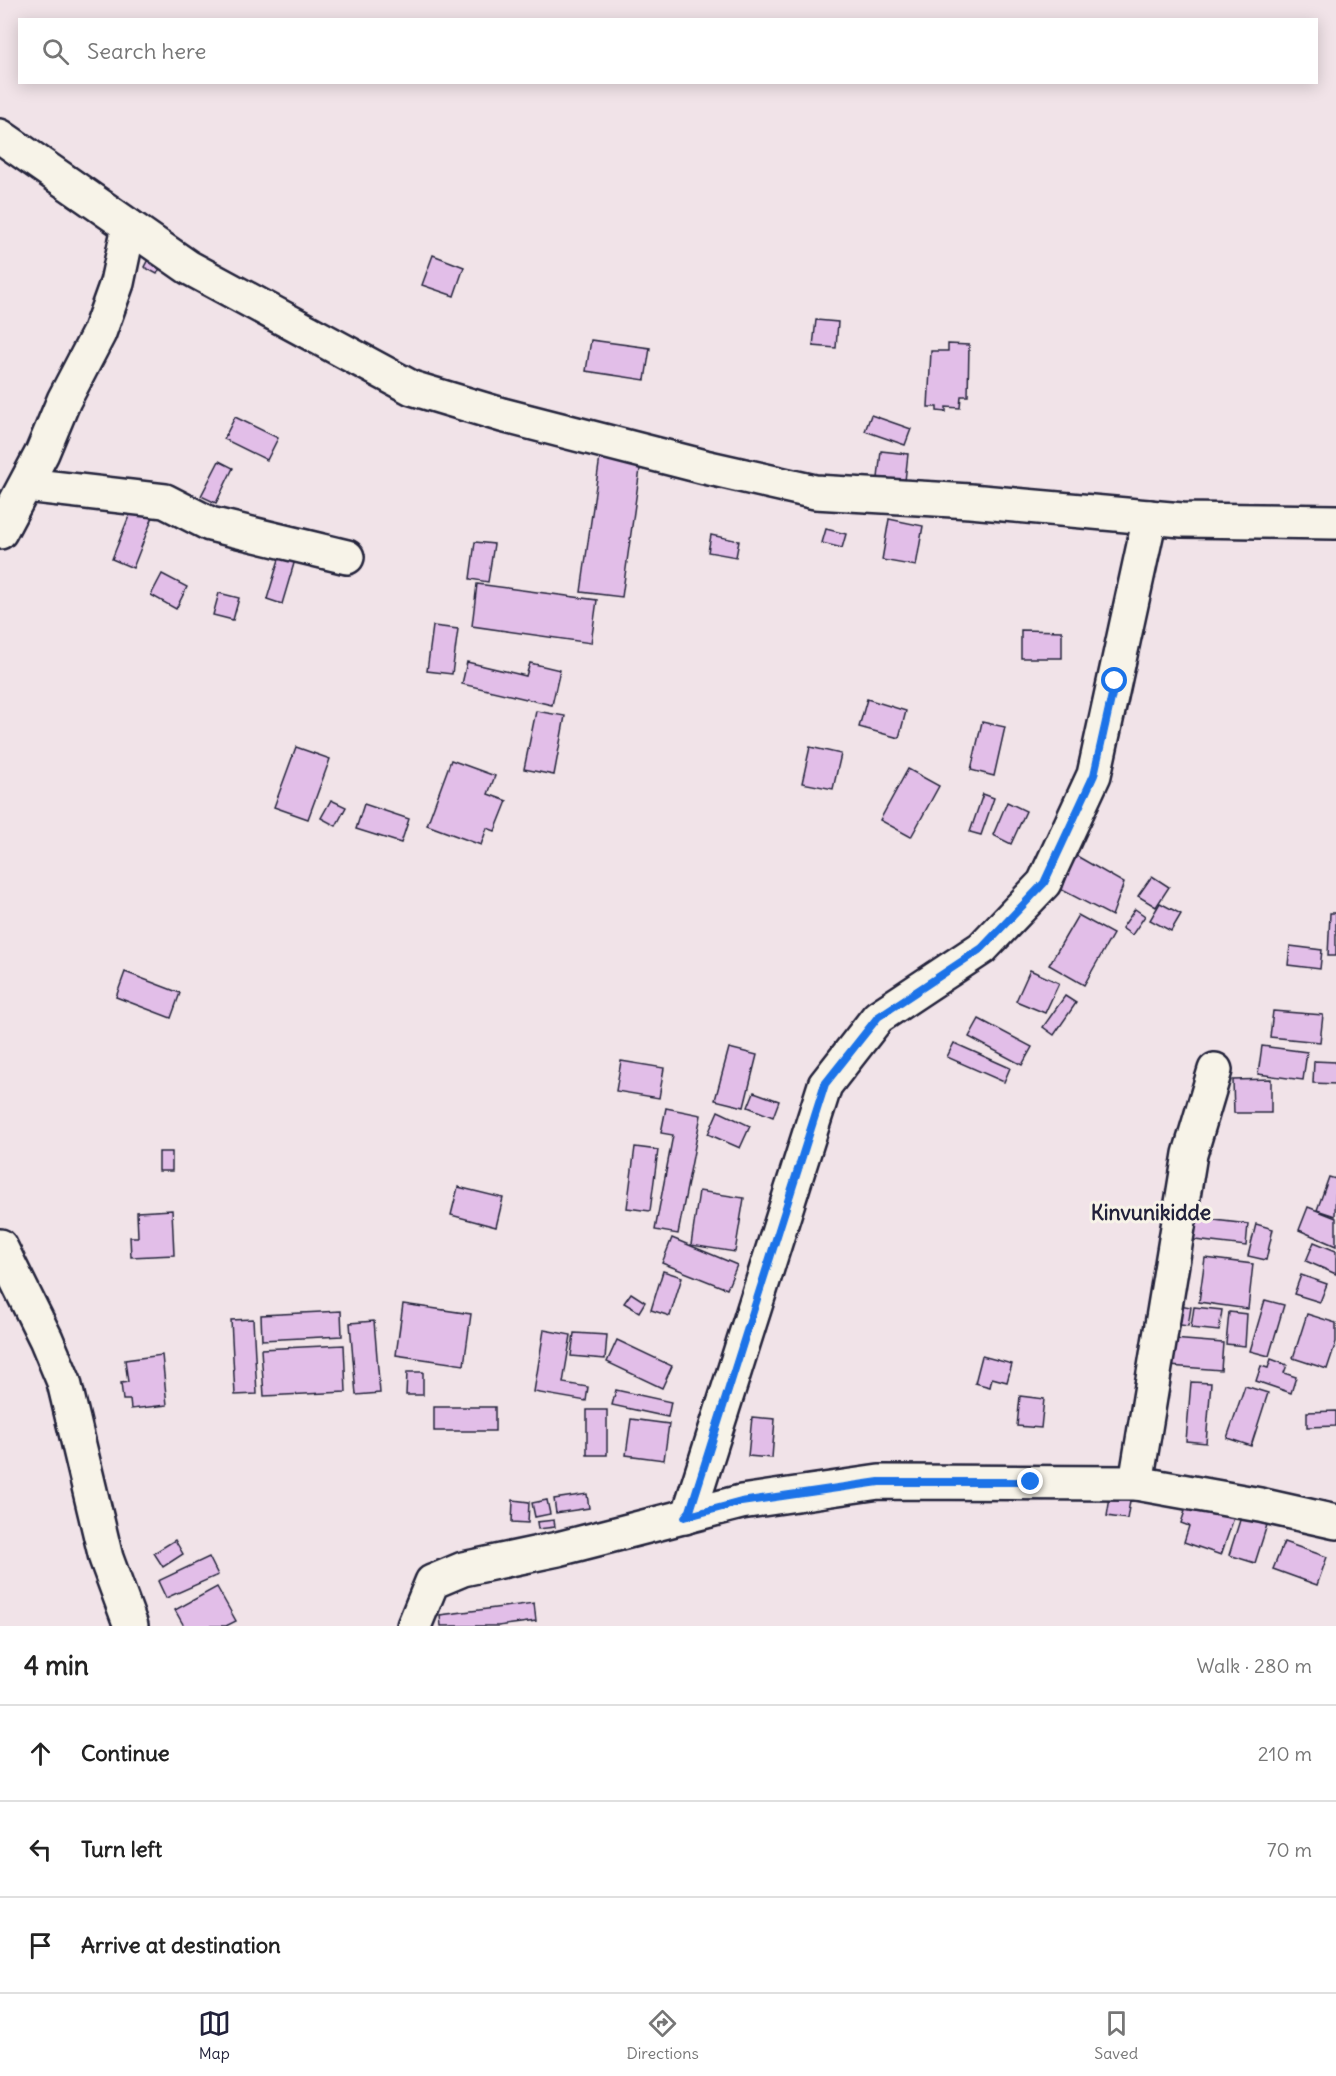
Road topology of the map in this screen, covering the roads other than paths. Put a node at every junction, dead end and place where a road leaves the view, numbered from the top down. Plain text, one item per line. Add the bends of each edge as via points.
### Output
1 (0, 136) edge
2 (129, 226) junction
3 (26, 484) junction
4 (1150, 517) junction
5 (1336, 522) edge
6 (0, 532) edge
7 (347, 557) dead end
8 (1215, 1071) dead end
9 (0, 1246) edge
10 (1136, 1483) junction
11 (685, 1517) junction
12 (1336, 1522) edge
13 (131, 1626) edge
14 (414, 1626) edge

1 - 2 street
2 - 3 street via 117,283 99,333
2 - 4 street via 188,267 412,388 502,415 815,492
3 - 6 street
3 - 7 street via 165,501 210,524
4 - 5 street
4 - 11 street via 1094,775 1044,883 982,948 878,1017 825,1084
8 - 10 street via 1190,1154
9 - 13 street via 64,1382 106,1558
10 - 11 street via 879,1482 741,1502
10 - 12 street
11 - 14 street via 463,1569 432,1582

